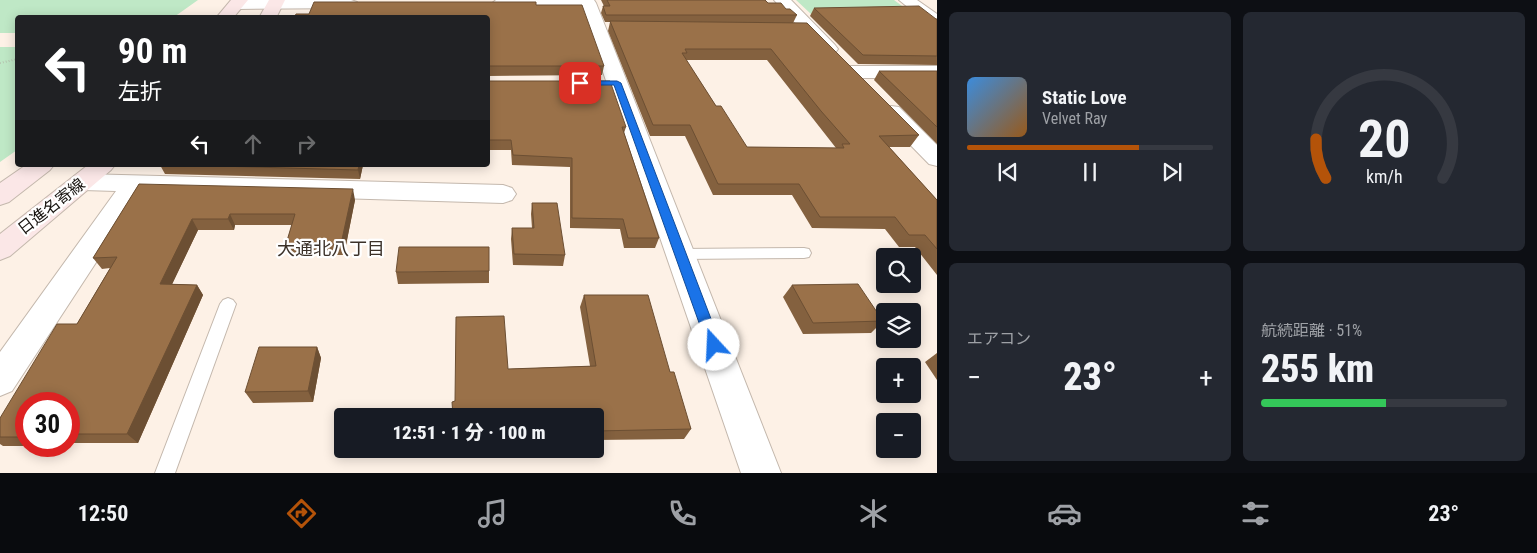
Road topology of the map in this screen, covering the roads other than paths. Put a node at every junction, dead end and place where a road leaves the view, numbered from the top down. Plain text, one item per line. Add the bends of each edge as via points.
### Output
1 (782, 0) edge
2 (907, 0) edge
3 (239, 2) edge
4 (363, 4) edge
5 (480, 4) edge
6 (273, 8) edge
7 (594, 14) edge
8 (227, 15) edge
9 (937, 22) edge
10 (851, 72) junction
11 (937, 72) edge
12 (937, 159) edge
13 (39, 167) edge
14 (101, 167) edge
15 (83, 182) junction
16 (136, 182) junction
17 (503, 194) dead end
18 (0, 196) edge
19 (0, 248) edge
20 (804, 253) dead end
21 (680, 254) junction
22 (228, 304) dead end
23 (0, 380) edge
24 (165, 473) edge
25 (761, 473) edge

1 - 10 street via 804,28
2 - 9 street
3 - 6 street
3 - 8 main road
4 - 6 street
5 - 7 street
7 - 21 street via 607,83
10 - 11 street
10 - 12 street
13 - 18 main road
14 - 15 main road, 日進名寄線
15 - 16 street
15 - 19 main road, 日進名寄線
16 - 17 street
16 - 23 street
20 - 21 lane
21 - 25 street
22 - 24 lane

